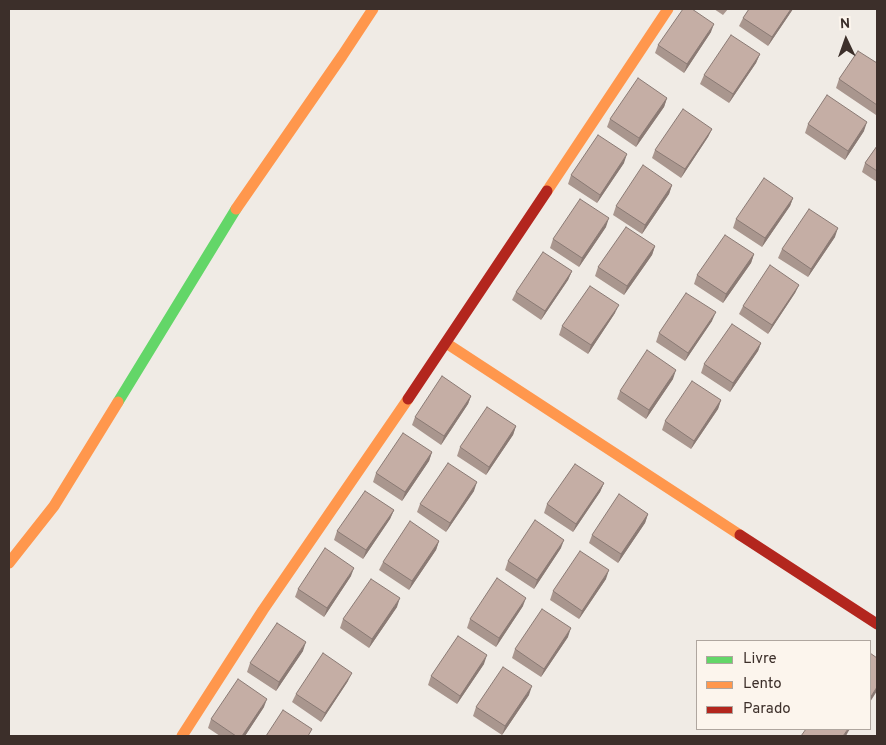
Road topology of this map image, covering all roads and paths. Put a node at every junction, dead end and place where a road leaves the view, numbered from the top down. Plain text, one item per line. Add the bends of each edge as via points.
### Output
1 (373, 9) edge
2 (668, 9) edge
3 (446, 343) junction
4 (9, 564) edge
5 (877, 624) edge
6 (182, 736) edge

1 - 4 street via 233,213 54,506
2 - 3 street
3 - 5 street
3 - 6 street via 262,610

